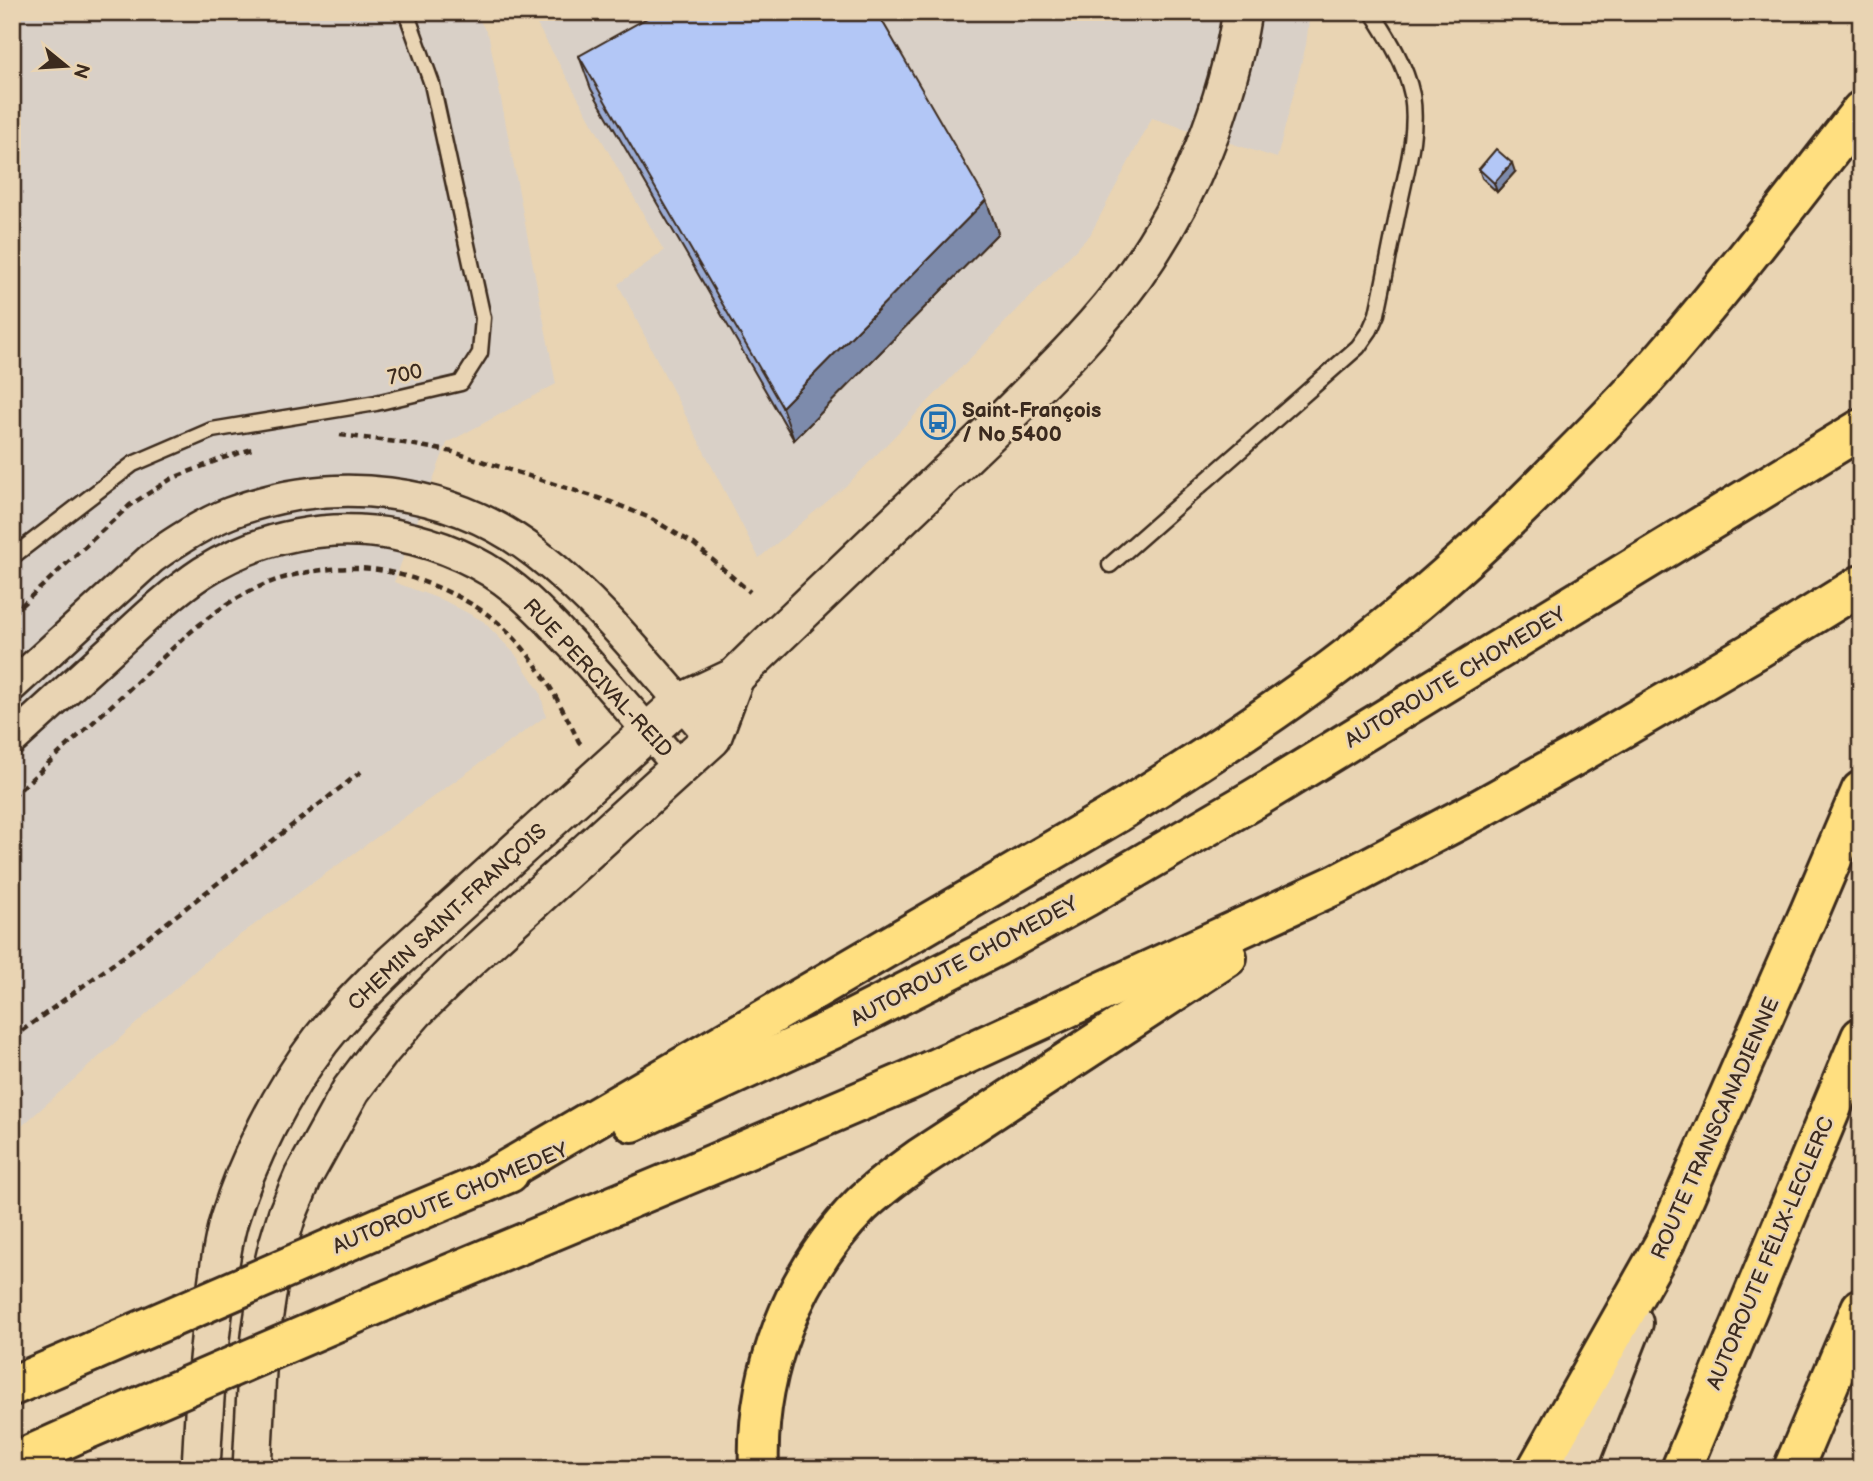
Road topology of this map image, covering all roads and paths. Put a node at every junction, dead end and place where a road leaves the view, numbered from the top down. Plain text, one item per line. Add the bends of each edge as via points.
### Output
1 (406, 12) edge
2 (1242, 12) edge
3 (1372, 12) edge
4 (1861, 111) edge
5 (1861, 429) edge
6 (12, 557) edge
7 (1110, 565) dead end
8 (1861, 585) edge
9 (736, 677) junction
10 (12, 686) edge
11 (680, 702) junction
12 (648, 731) junction
13 (712, 738) junction
14 (12, 740) edge
15 (579, 742) dead end
16 (680, 768) junction
17 (362, 771) dead end
18 (1861, 791) edge
19 (12, 797) edge
20 (1337, 884) junction
21 (1861, 1037) edge
22 (12, 1038) edge
23 (484, 1183) junction
24 (1665, 1242) junction
25 (1861, 1308) edge
26 (12, 1386) edge
27 (12, 1463) edge
28 (201, 1469) edge
29 (252, 1469) edge
30 (759, 1469) edge
31 (1538, 1469) edge
32 (1576, 1469) edge
33 (1681, 1469) edge
34 (1793, 1469) edge

1 - 6 lane, 700 via 432,84 482,318 480,353 461,383 376,403 212,430 133,464
2 - 9 street, CHEMIN SAINT-FRANÇOIS via 1231,71 1209,136 1175,209 1135,275 1105,314 1032,390
3 - 7 lane via 1405,75 1413,119 1411,150 1370,330 1358,346
4 - 23 main road via 1707,306 1624,402 1519,508 1387,626 1192,767
5 - 23 main road, AUTOROUTE CHOMEDEY via 1075,903 833,1029
8 - 20 main road via 1573,757
9 - 11 street, CHEMIN SAINT-FRANÇOIS
9 - 13 street, CHEMIN SAINT-FRANÇOIS
10 - 11 street, RUE PERCIVAL-REID via 177,540 258,503 346,490 433,502 512,537 575,587
11 - 12 street, CHEMIN SAINT-FRANÇOIS
11 - 13 street, RUE PERCIVAL-REID
12 - 14 street, RUE PERCIVAL-REID via 553,624 492,572 418,539 342,530 273,540 202,573 137,625
12 - 16 street, RUE PERCIVAL-REID
12 - 28 street, CHEMIN SAINT-FRANÇOIS via 394,962 320,1042 290,1087 266,1129 229,1221 209,1350
13 - 16 street, CHEMIN SAINT-FRANÇOIS
15 - 19 path, RUE PERCIVAL-REID via 560,702 526,651 483,610 424,582 395,574 358,568 330,570 275,581 216,611
16 - 29 street, CHEMIN SAINT-FRANÇOIS via 415,1011 351,1090 303,1177 278,1245 257,1371
17 - 22 path
18 - 24 main road, ROUTE TRANSCANADIENNE
20 - 27 main road, bridge via 899,1085
20 - 30 main road via 920,1158 861,1206 813,1266 781,1331 761,1408
21 - 33 main road, AUTOROUTE FÉLIX-LECLERC
23 - 26 main road, AUTOROUTE CHOMEDEY, bridge
24 - 31 main road
24 - 32 main road, ROUTE TRANSCANADIENNE
25 - 34 main road

